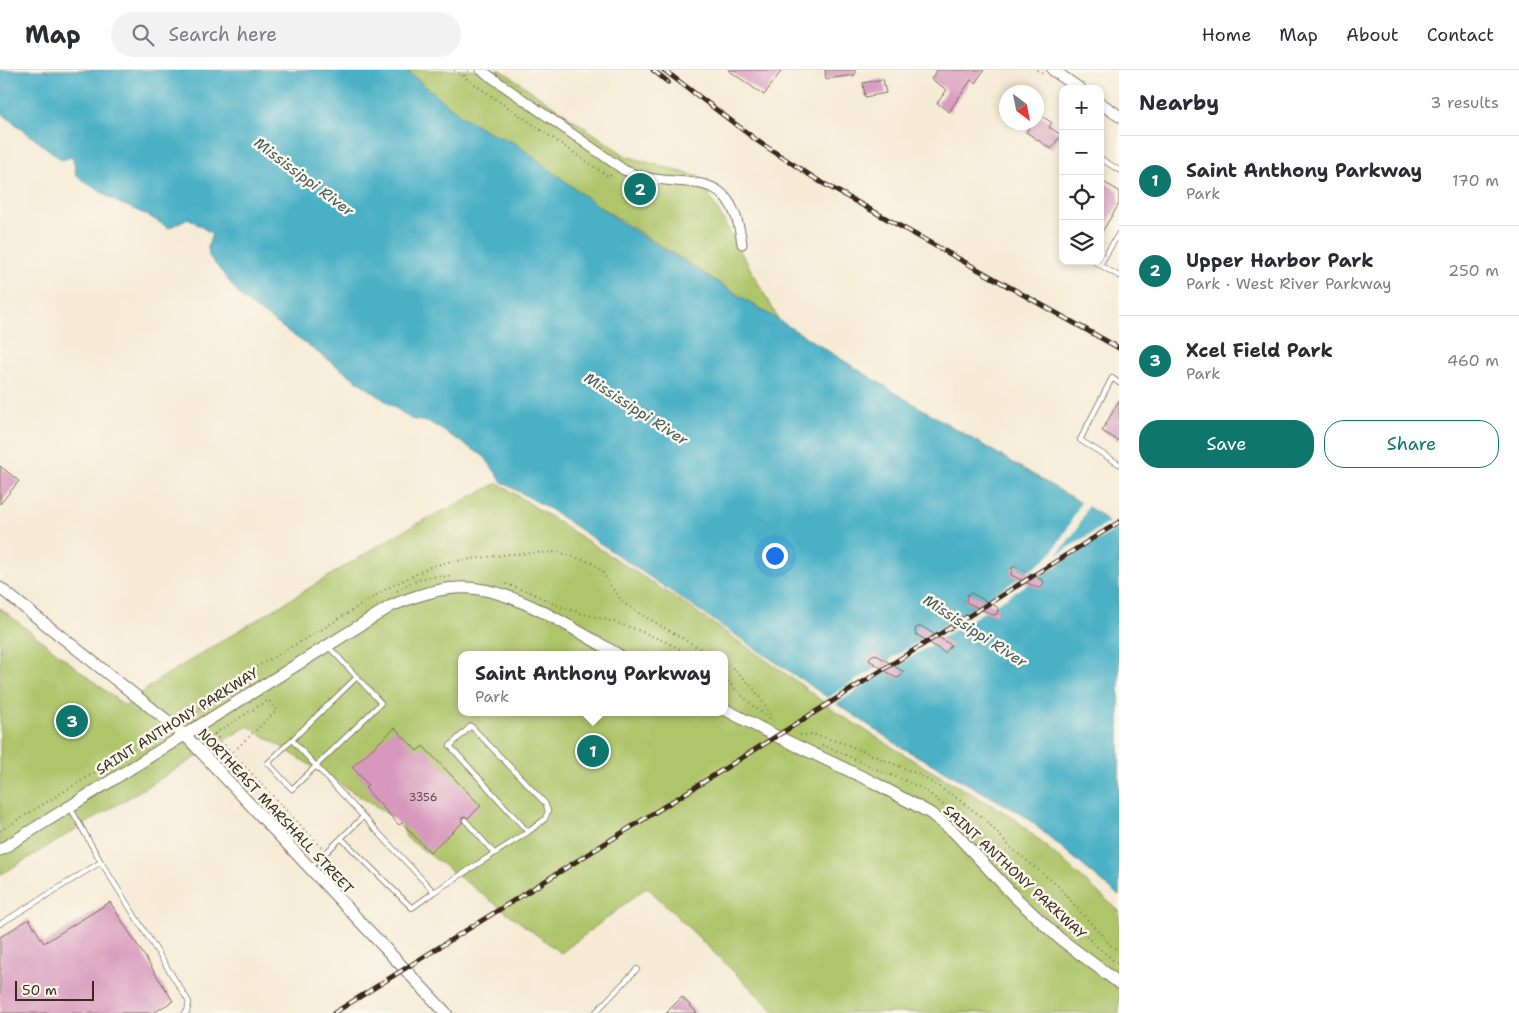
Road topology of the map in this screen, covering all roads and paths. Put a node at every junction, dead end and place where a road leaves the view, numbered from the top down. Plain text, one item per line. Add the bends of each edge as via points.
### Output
1 (454, 70) edge
2 (469, 70) edge
3 (481, 70) edge
4 (1053, 70) edge
5 (464, 77) junction
6 (1074, 85) edge
7 (1104, 106) edge
8 (1119, 116) edge
9 (1104, 161) edge
10 (1119, 170) edge
11 (609, 177) dead end
12 (1119, 233) edge
13 (742, 244) dead end
14 (1104, 258) edge
15 (1100, 265) edge
16 (1119, 276) edge
17 (1119, 382) edge
18 (1119, 464) edge
19 (455, 577) dead end
20 (500, 582) dead end
21 (0, 588) edge
22 (397, 591) dead end
23 (327, 645) junction
24 (612, 651) edge
25 (683, 651) edge
26 (705, 651) edge
27 (728, 664) edge
28 (357, 677) junction
29 (728, 682) edge
30 (216, 702) dead end
31 (199, 710) junction
32 (728, 711) edge
33 (185, 718) dead end
34 (184, 734) junction
35 (214, 734) junction
36 (154, 735) dead end
37 (800, 735) dead end
38 (205, 736) dead end
39 (292, 740) junction
40 (232, 753) junction
41 (316, 766) junction
42 (70, 806) junction
43 (363, 817) junction
44 (466, 820) dead end
45 (0, 831) edge
46 (528, 832) junction
47 (341, 838) junction
48 (0, 850) edge
49 (326, 853) junction
50 (494, 853) junction
51 (101, 862) junction
52 (309, 868) junction
53 (434, 892) junction
54 (0, 924) edge
55 (1119, 951) edge
56 (637, 969) dead end
57 (1119, 983) edge
58 (185, 1013) edge
59 (446, 1013) edge
60 (595, 1013) edge

1 - 5 path
2 - 5 path
3 - 13 street via 624,170 644,178 709,185 724,195 732,206 740,226
4 - 6 street
5 - 11 path
7 - 8 street
9 - 10 lane
12 - 14 lane
15 - 16 lane
17 - 18 lane via 1112,378 1080,440
19 - 22 path via 418,579
20 - 25 path via 563,608 647,634
21 - 34 street, NORTHEAST MARSHALL STREET
23 - 24 street, SAINT ANTHONY PARKWAY via 391,606 432,591 459,588 506,594
23 - 28 lane
23 - 34 street, SAINT ANTHONY PARKWAY
26 - 31 path via 623,602 593,564 558,552 511,554 430,566 235,679
27 - 29 path via 754,688 774,722
28 - 39 lane
28 - 41 lane via 381,703
30 - 31 path
31 - 33 path
32 - 57 street, SAINT ANTHONY PARKWAY via 930,813 954,832 1059,938
34 - 42 street, SAINT ANTHONY PARKWAY
34 - 52 street, NORTHEAST MARSHALL STREET
35 - 38 path
35 - 40 path
35 - 40 path via 268,700 277,710
36 - 45 path
37 - 55 path via 812,734 844,743 918,774 955,797 985,819 1010,847 1057,885
39 - 41 lane
39 - 41 lane via 268,763 292,789
40 - 49 path
41 - 43 lane
42 - 48 street, SAINT ANTHONY PARKWAY
42 - 51 lane
43 - 47 lane
43 - 53 lane
44 - 50 lane
46 - 46 lane via 544,819 548,811 545,803 471,726 450,746
46 - 50 lane
47 - 49 lane
47 - 53 lane via 412,908
49 - 52 lane
50 - 53 lane
51 - 54 lane
51 - 58 lane via 189,1002
52 - 59 street, NORTHEAST MARSHALL STREET
56 - 60 lane

